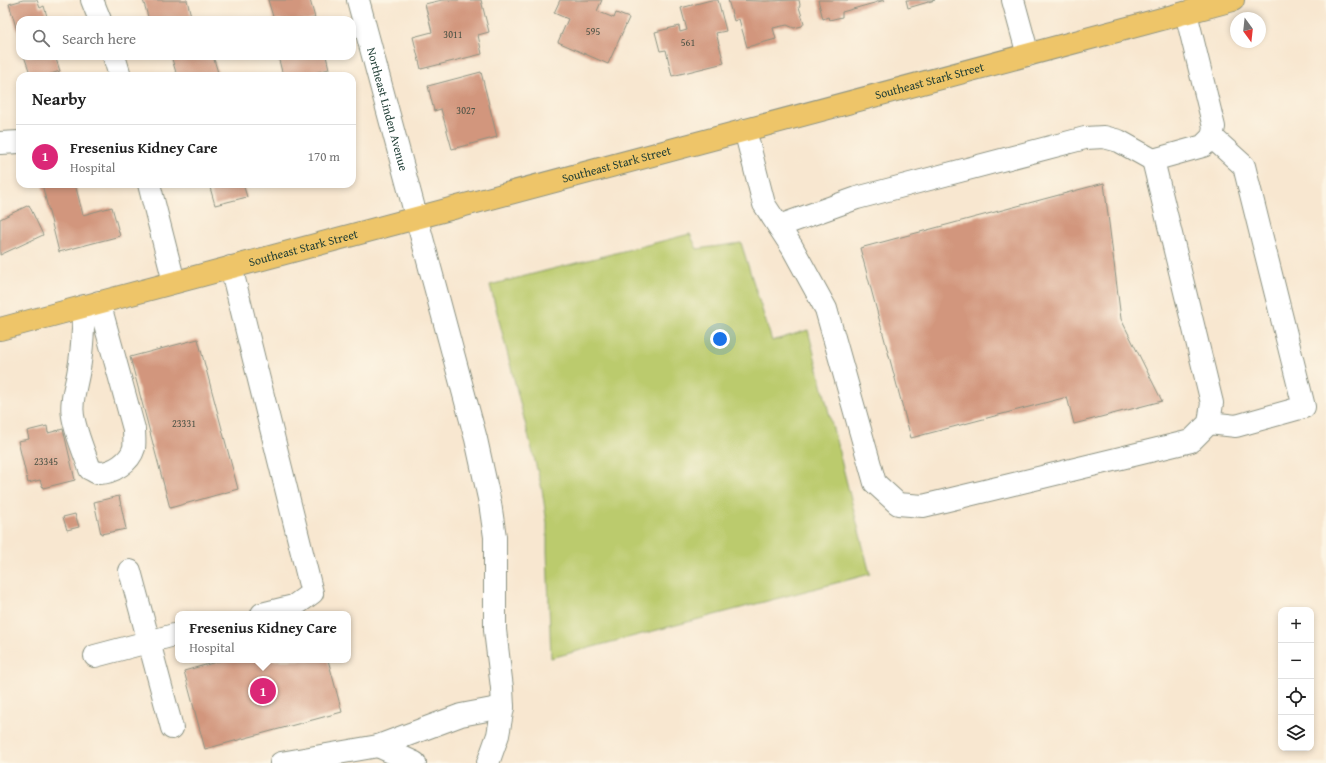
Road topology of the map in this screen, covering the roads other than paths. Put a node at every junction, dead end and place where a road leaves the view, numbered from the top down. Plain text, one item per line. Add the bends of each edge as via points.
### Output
1 (92, 0) edge
2 (358, 0) edge
3 (1013, 0) edge
4 (1233, 0) edge
5 (1186, 13) junction
6 (98, 16) edge
7 (1028, 55) junction
8 (115, 60) edge
9 (119, 72) edge
10 (744, 130) junction
11 (1212, 137) junction
12 (0, 142) edge
13 (16, 142) edge
14 (1153, 160) junction
15 (150, 188) edge
16 (416, 218) junction
17 (779, 226) junction
18 (231, 267) junction
19 (174, 282) junction
20 (91, 304) junction
21 (0, 329) edge
22 (1209, 423) junction
23 (130, 571) dead end
24 (278, 611) edge
25 (175, 635) edge
26 (149, 640) junction
27 (95, 656) dead end
28 (503, 707) junction
29 (172, 728) dead end
30 (378, 746) junction
31 (281, 763) edge
32 (415, 763) edge
33 (488, 763) edge

1 - 6 street
2 - 16 street, Northeast Linden Avenue
3 - 7 street
4 - 5 main road, Southeast Stark Street
5 - 7 main road, Southeast Stark Street
5 - 11 street via 1211,111 1214,127
7 - 10 main road, Southeast Stark Street
8 - 9 street
10 - 16 main road, Southeast Stark Street
10 - 17 street via 764,204
11 - 14 street via 1202,146
11 - 22 street via 1244,166 1304,407 1236,426
12 - 13 street
14 - 17 street via 1119,141 1104,137 1085,138 857,198
14 - 22 street via 1212,403
15 - 19 street
16 - 18 main road, Southeast Stark Street
16 - 28 street, Northeast Linden Avenue via 476,439 490,503 495,537 495,630
17 - 22 street via 826,309 874,483 898,504 923,506 1191,441
18 - 19 main road, Southeast Stark Street
18 - 24 street via 312,593 294,606
19 - 20 main road, Southeast Stark Street
20 - 20 street via 75,384 73,415 90,469 99,473 117,468 127,461 134,449 134,429
20 - 21 main road, Southeast Stark Street
23 - 26 street
25 - 26 street
26 - 27 street
26 - 29 street
28 - 30 street via 461,715
28 - 33 street, Northeast Linden Avenue via 498,734
30 - 31 street
30 - 32 street

